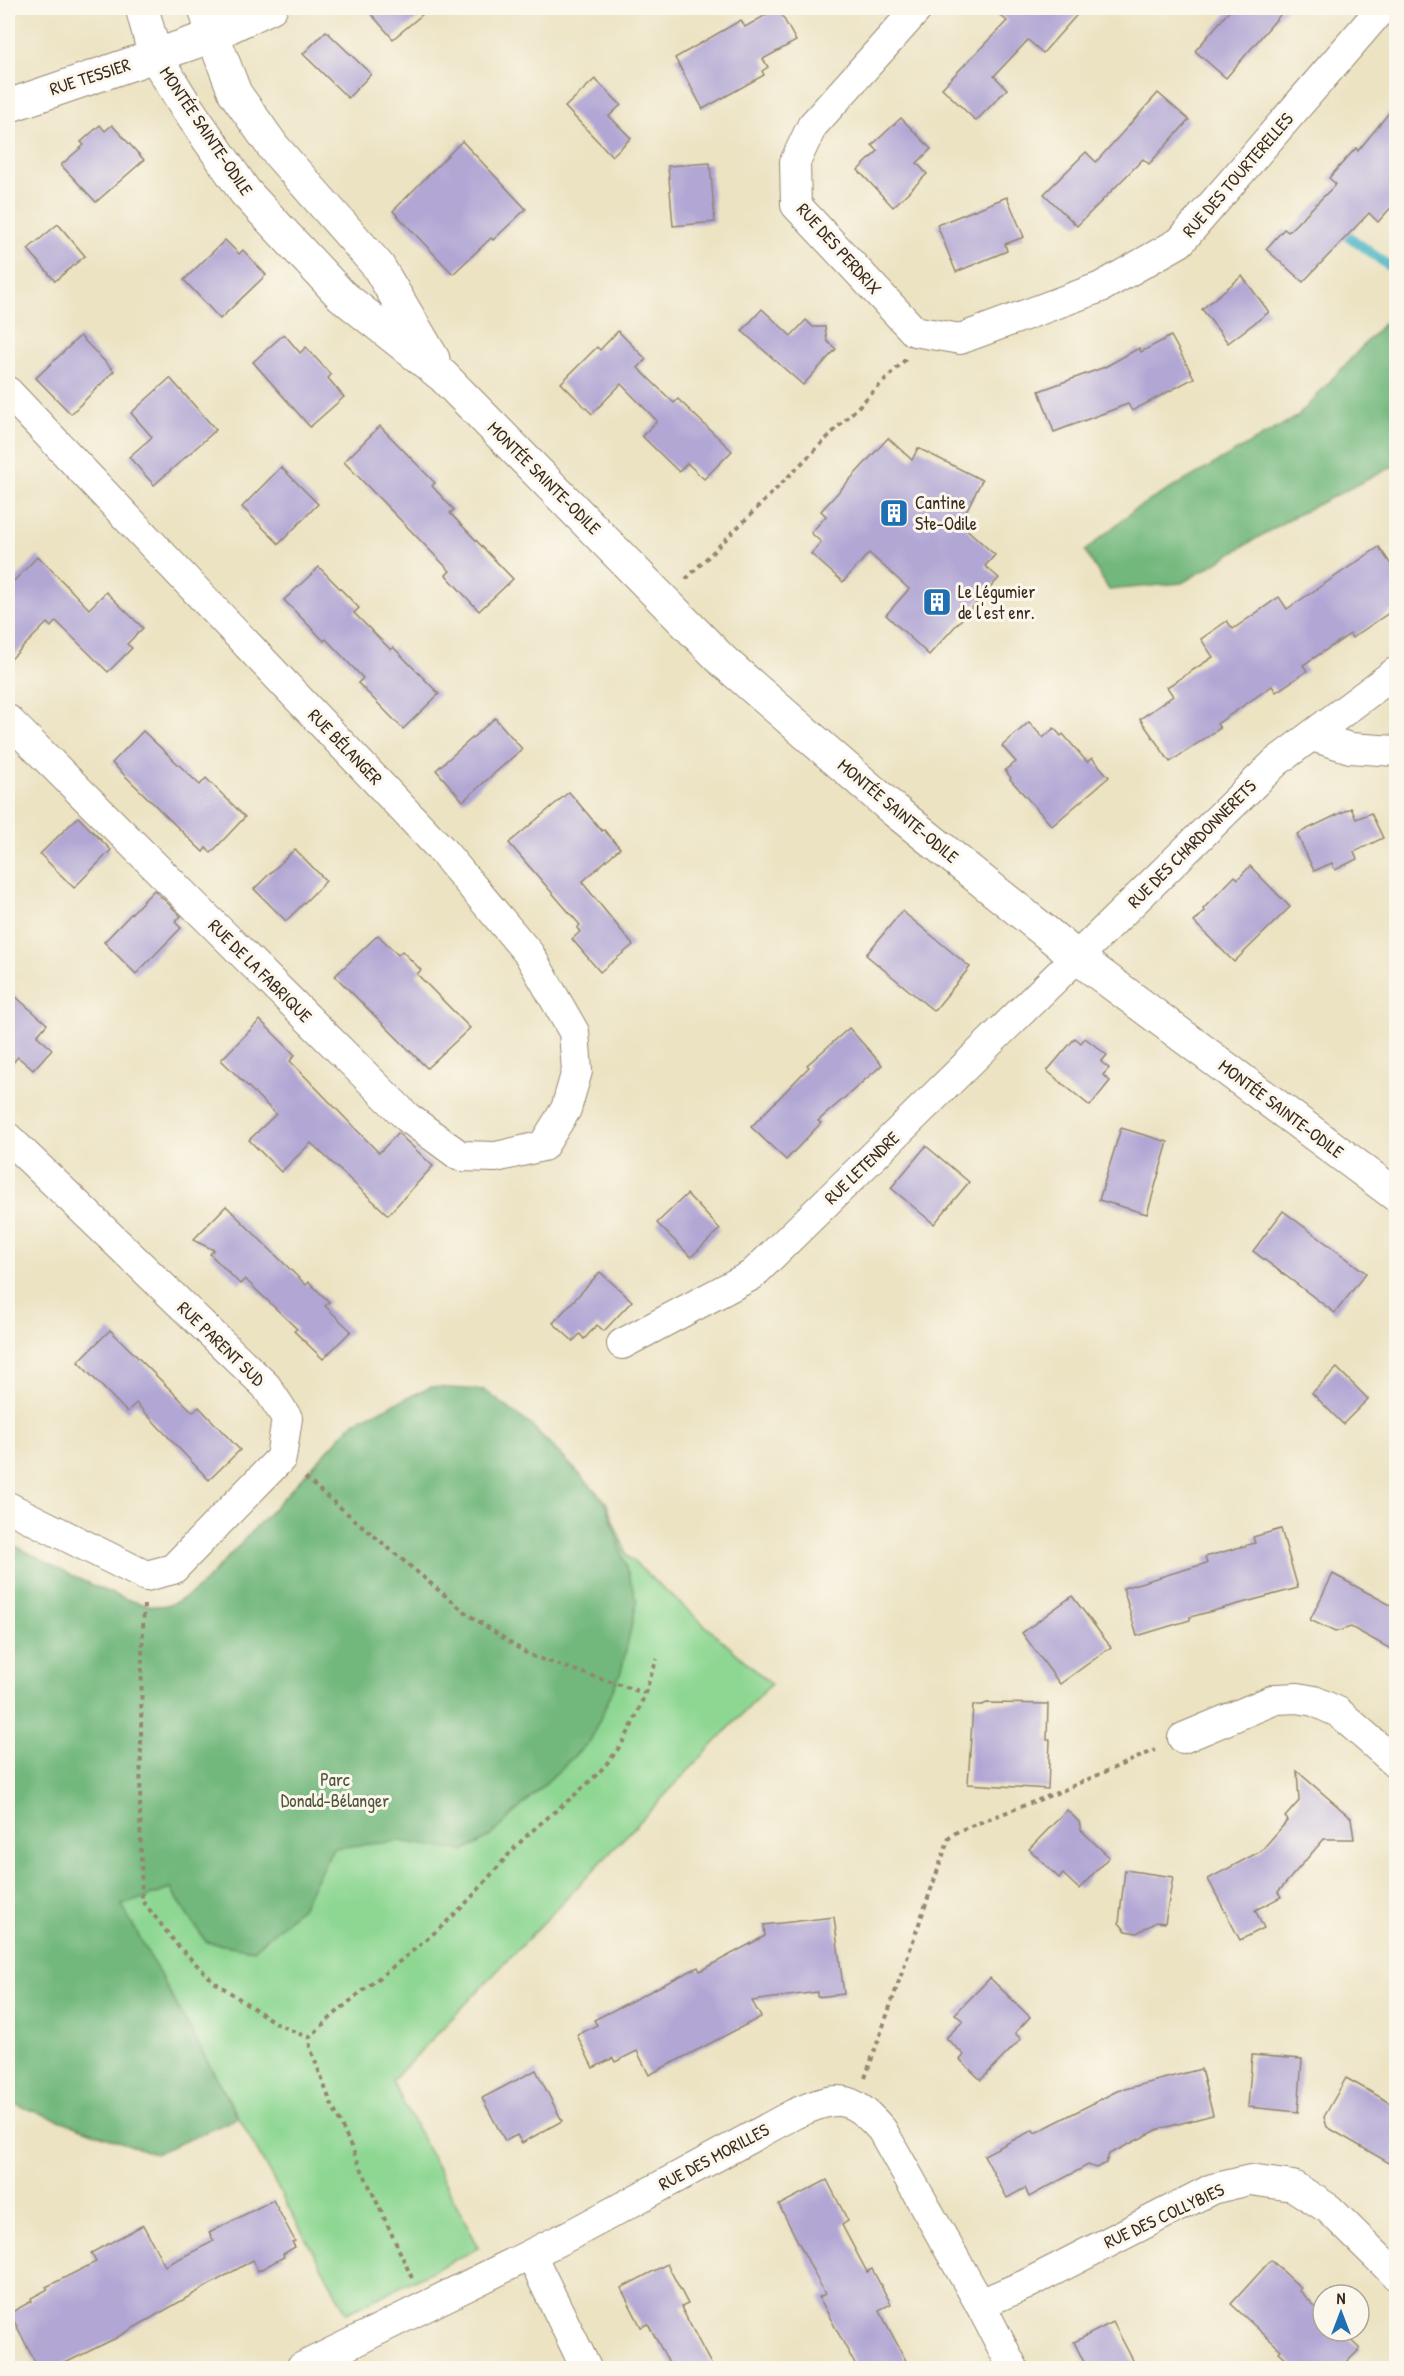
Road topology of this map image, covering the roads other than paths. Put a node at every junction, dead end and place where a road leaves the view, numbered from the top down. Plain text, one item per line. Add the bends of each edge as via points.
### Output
1 (142, 8) edge
2 (272, 8) edge
3 (918, 8) edge
4 (1382, 8) edge
5 (209, 22) edge
6 (155, 56) junction
7 (8, 106) edge
8 (960, 339) joint
9 (443, 376) junction
10 (8, 392) edge
11 (1396, 672) edge
12 (8, 720) edge
13 (1312, 736) junction
14 (1396, 752) edge
15 (1078, 958) junction
16 (8, 1138) edge
17 (543, 1146) joint
18 (1396, 1195) edge
19 (622, 1344) dead end
20 (8, 1508) edge
21 (1183, 1738) road end
22 (1396, 1763) edge
23 (531, 2255) junction
24 (1396, 2275) edge
25 (980, 2304) junction
26 (300, 2368) edge
27 (586, 2368) edge
28 (1013, 2368) edge

1 - 6 main road, MONTÉE SAINTE-ODILE
2 - 5 street, RUE TESSIER
3 - 8 street, RUE DES PERDRIX via 812,126 795,162 796,206 914,331
4 - 8 street, RUE DES TOURTERELLES via 1179,242 1101,287
5 - 6 main road, RUE TESSIER
5 - 9 main road, MONTÉE SAINTE-ODILE via 236,93 274,148 378,266
6 - 7 main road, RUE TESSIER
6 - 9 main road, MONTÉE SAINTE-ODILE via 244,192 341,295
9 - 15 main road, MONTÉE SAINTE-ODILE via 723,661 894,810
10 - 17 street, RUE BÉLANGER via 440,848 529,954 574,1032 577,1071 566,1109
11 - 13 street, RUE DES CHARDONNERETS
12 - 17 street, RUE DE LA FABRIQUE via 407,1117 460,1156 496,1157
13 - 14 street via 1350,748
13 - 15 street, RUE DES CHARDONNERETS via 1276,762
15 - 18 main road, MONTÉE SAINTE-ODILE
15 - 19 street, RUE LETENDRE via 752,1275
16 - 20 street, RUE PARENT SUD via 266,1386 287,1418 281,1458 173,1569 146,1576
21 - 22 street via 1276,1699 1298,1698 1338,1712
23 - 25 street, RUE DES MORILLES via 794,2114 823,2102 839,2101 855,2104 882,2130
23 - 26 street, RUE DES MORILLES
23 - 27 street
24 - 25 street, RUE DES COLLYBIES via 1329,2209 1293,2186 1250,2180 1212,2189
25 - 28 street

